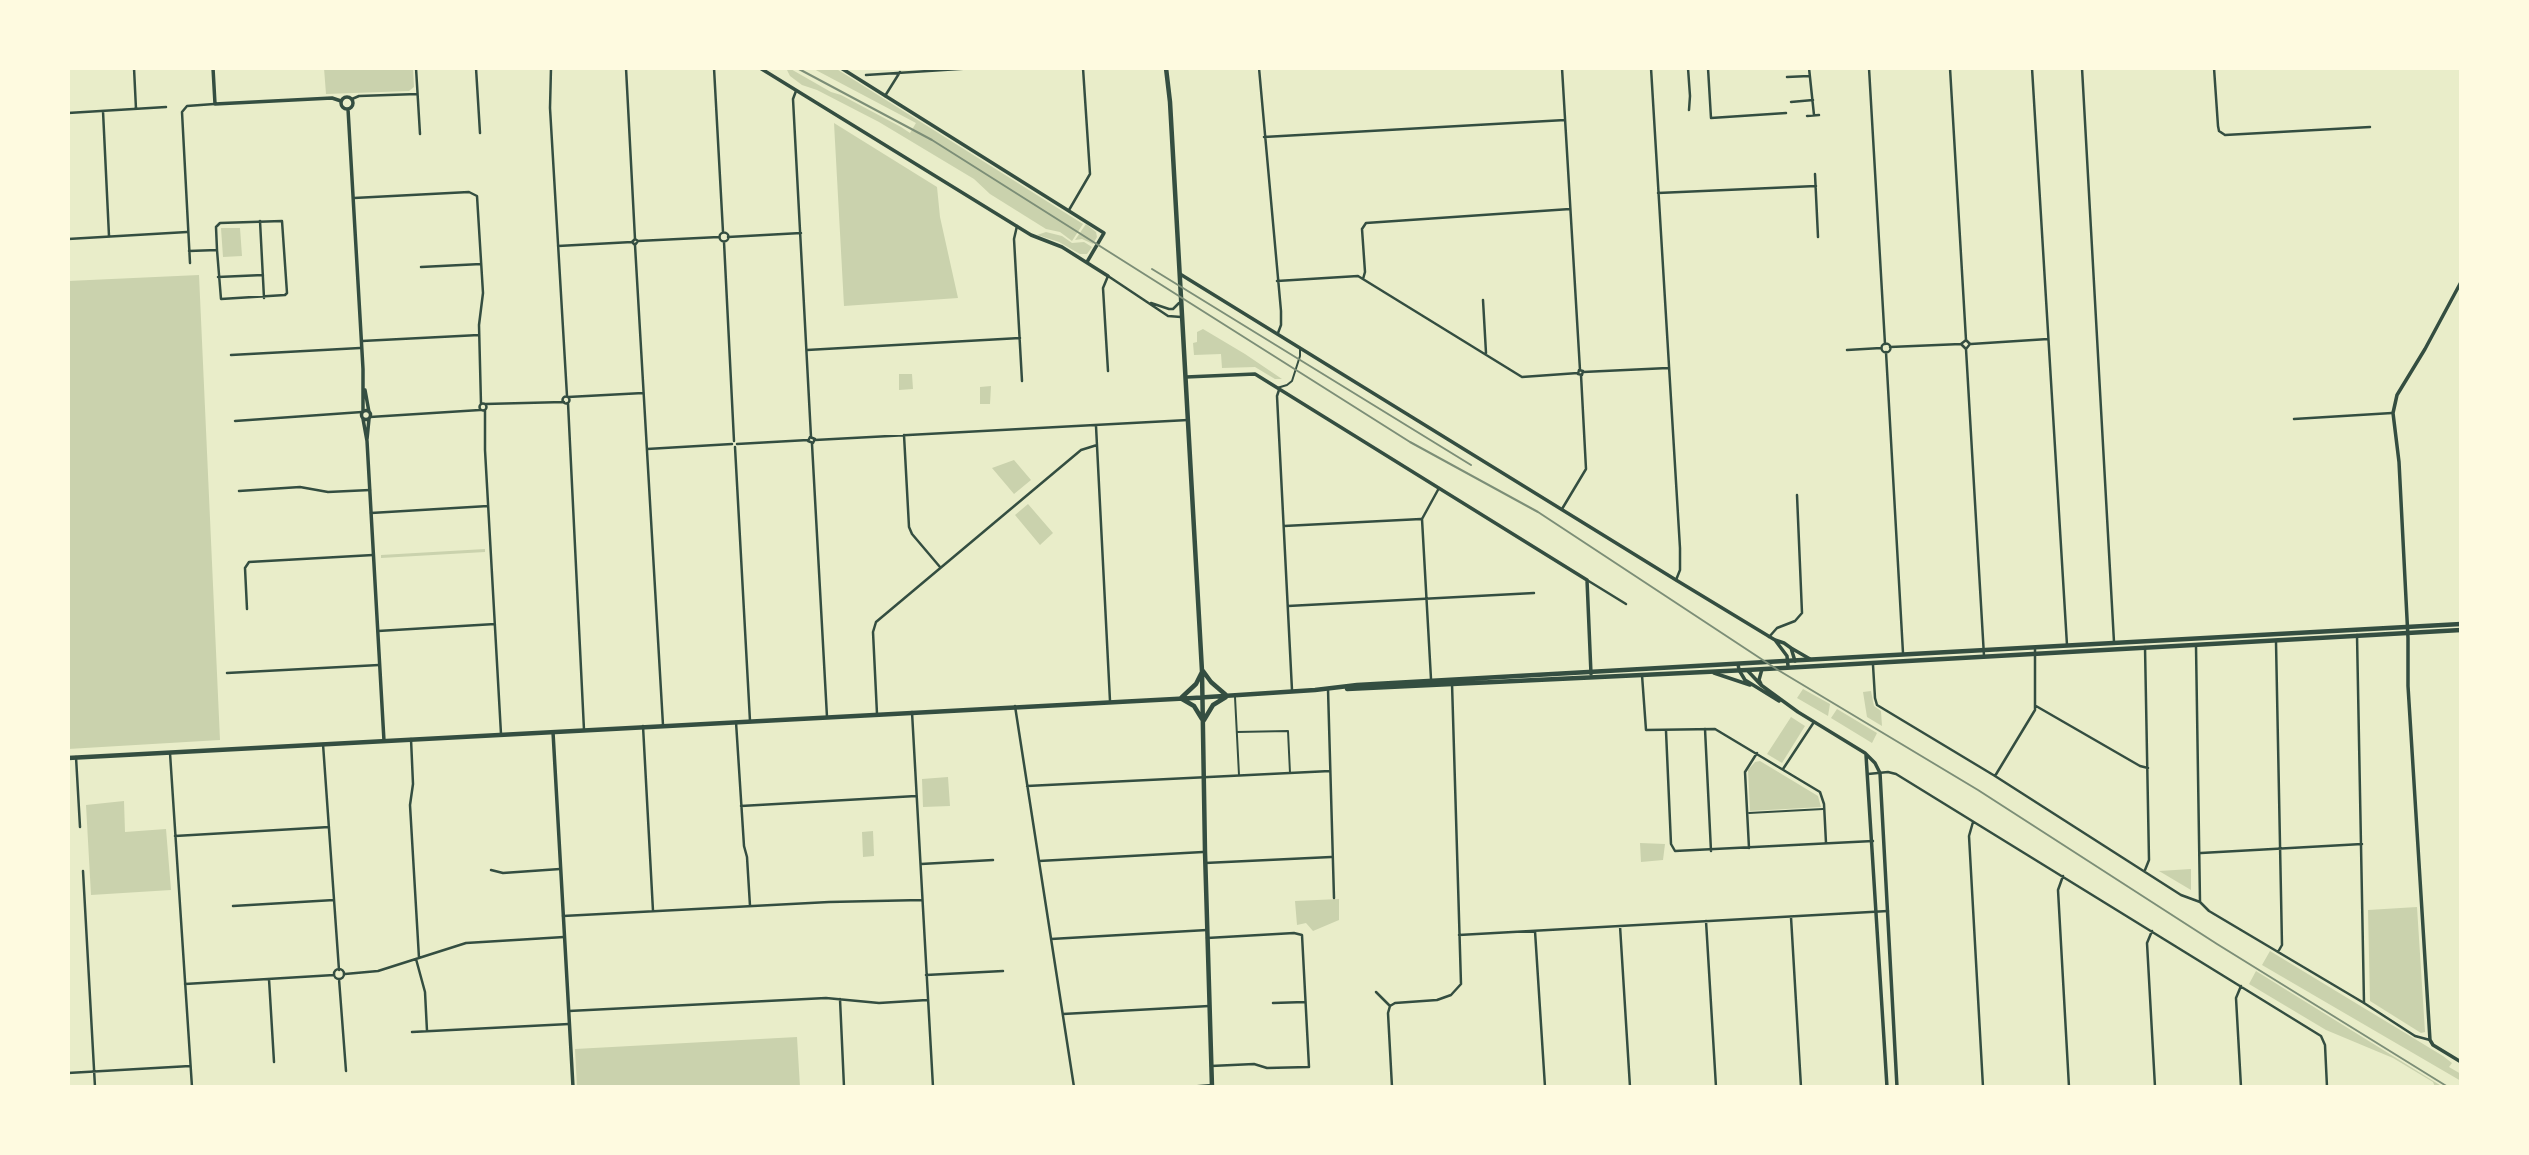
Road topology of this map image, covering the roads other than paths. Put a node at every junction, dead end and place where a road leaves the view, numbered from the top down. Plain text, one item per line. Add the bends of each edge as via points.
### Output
1 (134, 68) edge
2 (213, 68) edge
3 (416, 68) edge
4 (477, 68) edge
5 (551, 68) edge
6 (626, 68) edge
7 (714, 68) edge
8 (760, 68) edge
9 (841, 68) edge
10 (975, 68) edge
11 (1083, 68) edge
12 (1168, 68) edge
13 (1259, 68) edge
14 (1562, 68) edge
15 (1651, 68) edge
16 (1688, 68) edge
17 (1708, 68) edge
18 (1810, 68) edge
19 (1868, 68) edge
20 (1950, 68) edge
21 (2032, 68) edge
22 (2082, 68) edge
23 (2214, 68) edge
24 (900, 72) junction
25 (866, 75) dead end
26 (1809, 76) junction
27 (1787, 77) dead end
28 (796, 91) junction
29 (417, 94) junction
30 (885, 96) junction
31 (352, 99) junction
32 (1813, 100) junction
33 (341, 101) junction
34 (1791, 102) dead end
35 (215, 104) junction
36 (166, 107) dead end
37 (136, 109) junction
38 (348, 109) junction
39 (1689, 110) dead end
40 (103, 111) junction
41 (68, 113) edge
42 (1786, 113) dead end
43 (1807, 116) dead end
44 (1565, 120) junction
45 (2370, 127) dead end
46 (480, 133) dead end
47 (420, 134) dead end
48 (1264, 137) junction
49 (1815, 174) dead end
50 (1816, 186) junction
51 (1658, 193) junction
52 (354, 198) junction
53 (1570, 209) junction
54 (1069, 210) junction
55 (260, 221) junction
56 (1017, 226) junction
57 (188, 232) junction
58 (723, 232) junction
59 (801, 233) junction
60 (109, 236) junction
61 (719, 237) junction
62 (728, 237) junction
63 (1818, 237) dead end
64 (68, 239) edge
65 (635, 242) junction
66 (724, 242) junction
67 (558, 246) junction
68 (217, 250) junction
69 (189, 251) junction
70 (1086, 262) junction
71 (190, 263) dead end
72 (482, 264) junction
73 (421, 267) dead end
74 (1180, 274) junction
75 (263, 275) junction
76 (1108, 275) junction
77 (218, 277) junction
78 (1363, 279) junction
79 (1278, 281) junction
80 (2461, 282) edge
81 (264, 298) junction
82 (1181, 298) junction
83 (1483, 300) dead end
84 (1151, 303) junction
85 (1182, 317) junction
86 (479, 335) junction
87 (1278, 335) junction
88 (1020, 338) junction
89 (2048, 339) junction
90 (1966, 340) junction
91 (362, 341) junction
92 (1885, 344) junction
93 (1961, 344) junction
94 (1970, 344) junction
95 (362, 348) junction
96 (1881, 348) junction
97 (1890, 348) junction
98 (807, 349) junction
99 (1300, 349) junction
100 (1966, 349) junction
101 (1847, 350) dead end
102 (1886, 352) junction
103 (1486, 354) junction
104 (231, 355) dead end
105 (1668, 368) junction
106 (1108, 371) dead end
107 (1581, 373) junction
108 (1186, 377) junction
109 (1022, 382) dead end
110 (364, 388) junction
111 (1278, 389) junction
112 (643, 393) junction
113 (566, 400) junction
114 (483, 407) junction
115 (2393, 413) junction
116 (362, 415) junction
117 (369, 415) junction
118 (2294, 419) dead end
119 (1188, 420) junction
120 (234, 421) dead end
121 (1096, 426) junction
122 (904, 435) junction
123 (812, 440) junction
124 (367, 441) junction
125 (735, 444) junction
126 (1097, 445) junction
127 (647, 449) junction
128 (1439, 488) junction
129 (370, 490) junction
130 (239, 491) dead end
131 (1797, 495) dead end
132 (488, 506) junction
133 (1562, 510) junction
134 (371, 513) junction
135 (1422, 519) junction
136 (1284, 526) junction
137 (373, 555) junction
138 (941, 568) junction
139 (1587, 580) junction
140 (1676, 580) junction
141 (1534, 593) dead end
142 (1427, 599) junction
143 (1626, 604) dead end
144 (1288, 607) junction
145 (247, 610) dead end
146 (495, 624) junction
147 (2461, 624) edge
148 (2408, 626) junction
149 (2461, 630) edge
150 (378, 631) junction
151 (2357, 633) junction
152 (2408, 633) junction
153 (1769, 637) junction
154 (2276, 638) junction
155 (1775, 640) junction
156 (2196, 642) junction
157 (1779, 646) junction
158 (2067, 646) junction
159 (2115, 646) junction
160 (2145, 647) junction
161 (1791, 648) junction
162 (2035, 651) junction
163 (1984, 653) junction
164 (1904, 655) junction
165 (1811, 659) junction
166 (1873, 659) junction
167 (1778, 661) junction
168 (1791, 663) junction
169 (379, 665) junction
170 (1740, 666) junction
171 (1762, 669) junction
172 (1748, 670) junction
173 (1202, 671) junction
174 (1710, 672) junction
175 (227, 673) dead end
176 (1642, 674) junction
177 (1591, 675) junction
178 (1452, 682) junction
179 (1431, 684) junction
180 (1761, 684) junction
181 (1755, 687) junction
182 (1328, 689) junction
183 (1292, 691) junction
184 (1235, 695) junction
185 (1228, 696) junction
186 (1203, 697) junction
187 (1181, 698) junction
188 (1110, 701) junction
189 (1015, 706) junction
190 (2036, 706) junction
191 (1796, 710) junction
192 (912, 712) junction
193 (877, 714) junction
194 (827, 717) junction
195 (750, 721) junction
196 (1204, 721) junction
197 (736, 722) junction
198 (1814, 722) junction
199 (663, 725) junction
200 (643, 726) junction
201 (1705, 729) junction
202 (584, 730) junction
203 (1665, 731) junction
204 (553, 732) junction
205 (1237, 732) junction
206 (501, 734) junction
207 (411, 739) junction
208 (384, 741) junction
209 (323, 744) junction
210 (170, 753) junction
211 (1756, 753) junction
212 (1865, 754) junction
213 (76, 757) junction
214 (68, 758) edge
215 (2148, 768) junction
216 (1783, 769) junction
217 (1330, 771) junction
218 (1880, 773) junction
219 (1290, 774) junction
220 (1868, 774) junction
221 (1239, 776) junction
222 (1995, 776) junction
223 (1204, 777) junction
224 (1027, 786) junction
225 (917, 796) junction
226 (741, 806) junction
227 (1825, 809) junction
228 (1747, 813) junction
229 (1973, 822) junction
230 (80, 827) dead end
231 (329, 827) junction
232 (175, 836) junction
233 (1873, 841) junction
234 (1826, 843) junction
235 (2362, 844) junction
236 (1749, 848) junction
237 (2281, 849) junction
238 (1711, 850) junction
239 (1205, 852) junction
240 (2201, 853) junction
241 (1332, 856) junction
242 (993, 860) dead end
243 (1039, 861) junction
244 (1205, 863) junction
245 (921, 864) junction
246 (560, 869) junction
247 (1885, 869) junction
248 (491, 870) dead end
249 (1874, 870) junction
250 (2145, 870) junction
251 (83, 871) dead end
252 (2063, 876) junction
253 (1334, 898) dead end
254 (334, 900) junction
255 (922, 900) junction
256 (2200, 902) junction
257 (233, 906) dead end
258 (750, 906) junction
259 (653, 911) junction
260 (1877, 912) junction
261 (1888, 912) junction
262 (563, 916) junction
263 (1791, 917) junction
264 (1706, 921) junction
265 (1620, 926) junction
266 (1207, 930) junction
267 (1535, 930) junction
268 (2152, 931) junction
269 (1459, 934) junction
270 (564, 937) junction
271 (1207, 938) junction
272 (1051, 939) junction
273 (2278, 952) junction
274 (418, 958) junction
275 (339, 970) junction
276 (1003, 971) dead end
277 (345, 974) junction
278 (334, 975) junction
279 (926, 975) junction
280 (269, 979) junction
281 (339, 979) junction
282 (185, 984) junction
283 (2241, 986) junction
284 (1376, 992) dead end
285 (840, 999) junction
286 (927, 1000) junction
287 (1306, 1002) junction
288 (1273, 1003) dead end
289 (2364, 1003) junction
290 (1209, 1006) junction
291 (1390, 1006) junction
292 (569, 1011) junction
293 (1063, 1014) junction
294 (1894, 1015) junction
295 (1883, 1016) junction
296 (569, 1024) junction
297 (412, 1032) dead end
298 (427, 1032) junction
299 (2430, 1040) junction
300 (274, 1062) dead end
301 (2461, 1062) edge
302 (190, 1066) junction
303 (1211, 1066) junction
304 (346, 1071) dead end
305 (94, 1072) junction
306 (68, 1073) edge
307 (1212, 1086) edge
308 (95, 1087) edge
309 (192, 1087) edge
310 (573, 1087) edge
311 (845, 1087) edge
312 (933, 1087) edge
313 (1074, 1087) edge
314 (1188, 1087) edge
315 (1392, 1087) edge
316 (1545, 1087) edge
317 (1630, 1087) edge
318 (1716, 1087) edge
319 (1801, 1087) edge
320 (1887, 1087) edge
321 (1897, 1087) edge
322 (1983, 1087) edge
323 (2069, 1087) edge
324 (2155, 1087) edge
325 (2241, 1087) edge
326 (2328, 1087) edge

1 - 37 street
2 - 35 street
3 - 29 street
4 - 46 street
5 - 67 street
6 - 65 street
7 - 58 street
8 - 28 street
9 - 30 street
10 - 24 street
11 - 54 street via 1090,174
12 - 74 main road
13 - 48 street
14 - 44 street
15 - 51 street
16 - 39 street
17 - 42 street via 1711,118
18 - 26 street
19 - 92 street
20 - 90 street
21 - 89 street
22 - 159 street
23 - 45 street via 2218,131 2224,135
24 - 25 street
24 - 30 street
26 - 27 street
26 - 32 street
28 - 56 street
28 - 59 street
29 - 31 street
29 - 47 street
30 - 54 street
31 - 33 street via 347,96
31 - 38 street
32 - 34 street
32 - 43 street via 1816,115
33 - 35 street
33 - 38 street
35 - 57 street via 185,107 182,115
36 - 37 street
37 - 40 street
38 - 52 street
40 - 41 street
40 - 60 street
44 - 48 street
44 - 53 street
48 - 79 street
49 - 50 street
50 - 51 street
50 - 63 street
51 - 105 street
52 - 72 street via 474,193
52 - 91 street
53 - 78 street via 1366,223 1362,229
53 - 107 street
54 - 70 street via 1104,233
55 - 68 street via 218,224
55 - 75 street
55 - 81 street via 284,224 287,293
56 - 70 street
56 - 88 street
57 - 60 street
57 - 69 street
58 - 61 street
58 - 62 street
59 - 62 street
59 - 98 street
60 - 64 street
61 - 65 street
61 - 66 street
62 - 66 street
65 - 67 street
65 - 112 street
66 - 125 street
67 - 113 street
68 - 69 street
68 - 77 street
69 - 71 street
70 - 76 street
72 - 73 street
72 - 86 street
74 - 82 main road
74 - 87 street
75 - 77 street
75 - 81 street
76 - 84 street
76 - 106 street via 1102,288
77 - 81 street via 221,299
78 - 79 street
78 - 103 street
79 - 87 street
80 - 115 street via 2397,395
82 - 84 street via 1172,309
82 - 85 main road
83 - 103 street
84 - 85 street via 1168,316
85 - 108 main road
86 - 91 street
86 - 114 street
87 - 99 street
88 - 98 street
88 - 109 street
89 - 94 street
89 - 158 street
90 - 93 street
90 - 94 street
91 - 95 street
92 - 96 street
92 - 97 street
93 - 97 street
93 - 100 street
94 - 100 street
95 - 104 street
95 - 110 street
96 - 101 street
96 - 102 street
97 - 102 street
98 - 123 street
99 - 111 street via 1292,380
99 - 133 street
100 - 163 street
102 - 164 street
103 - 107 street via 1522,377
105 - 107 street
105 - 140 street via 1680,548
107 - 133 street via 1586,469
108 - 111 street via 1249,373
108 - 119 main road
110 - 116 street
110 - 117 street
111 - 128 street
111 - 136 street
112 - 113 street
112 - 127 street
113 - 114 street
113 - 202 street
114 - 117 street
114 - 132 street
115 - 118 street
115 - 148 street
116 - 117 street
116 - 117 street
116 - 120 street
116 - 124 street
117 - 124 street
119 - 121 street
119 - 173 main road
121 - 122 street
121 - 126 street
122 - 123 street
122 - 138 street via 909,527
123 - 125 street
123 - 194 street
124 - 129 street
125 - 127 street
125 - 195 street
126 - 138 street via 1081,450
126 - 188 street
127 - 199 street
128 - 135 street
128 - 139 street
129 - 130 street via 328,492 300,487
129 - 134 street
131 - 153 street via 1802,613
132 - 134 street
132 - 146 street
133 - 140 street
134 - 137 street
135 - 136 street
135 - 142 street
136 - 144 street
137 - 145 street via 249,562 245,568
137 - 150 street
138 - 193 street via 876,622
139 - 143 street
139 - 177 street
140 - 153 street
141 - 142 street
142 - 144 street
142 - 179 street
144 - 183 street
146 - 150 street
146 - 206 street
147 - 148 main road
148 - 151 main road
148 - 152 street
149 - 152 main road
150 - 169 street
151 - 152 main road
151 - 154 main road
151 - 235 street
152 - 299 street
153 - 155 street
154 - 156 main road
154 - 237 street
155 - 157 street
155 - 161 street
156 - 159 main road
156 - 160 main road
156 - 240 street
157 - 167 street
157 - 168 street
158 - 159 main road
158 - 162 main road
159 - 160 main road
159 - 162 main road
160 - 215 street
161 - 165 street
161 - 168 street
162 - 163 main road
162 - 190 street
163 - 164 main road
163 - 166 main road
164 - 166 main road
165 - 166 main road
165 - 168 main road
166 - 168 main road
166 - 222 street via 1878,705
167 - 168 main road
167 - 170 main road
168 - 171 main road
169 - 175 street
169 - 208 street
170 - 172 main road
170 - 174 main road
170 - 177 main road
170 - 181 street via 1745,680
171 - 172 main road
171 - 180 street
172 - 180 street
173 - 185 main road
173 - 186 main road
173 - 187 main road
174 - 176 main road
174 - 181 street
176 - 177 main road
176 - 203 street via 1644,727
177 - 178 main road
178 - 179 main road
178 - 269 street
179 - 182 main road
180 - 191 street
181 - 191 street
182 - 183 main road
182 - 217 street
183 - 184 main road
184 - 185 main road
184 - 205 street
185 - 186 main road
185 - 196 main road via 1213,705
186 - 187 main road
186 - 196 main road
187 - 188 main road
187 - 196 main road via 1194,706
188 - 189 main road
189 - 192 main road
189 - 224 street
190 - 215 street
190 - 222 street
191 - 198 street
192 - 193 main road
192 - 225 street
193 - 194 main road
194 - 195 main road
195 - 197 main road
196 - 223 main road
197 - 199 main road
197 - 226 street
198 - 212 street
198 - 216 street
199 - 200 main road
200 - 202 main road
200 - 259 street
201 - 203 street
201 - 211 street via 1715,729
201 - 238 street
202 - 204 main road
203 - 238 street via 1672,848 1679,852
204 - 206 main road
204 - 246 street
205 - 219 street via 1288,731
205 - 221 street
206 - 207 main road
207 - 208 main road
207 - 274 street
208 - 209 main road
209 - 210 main road
209 - 231 street
210 - 213 main road
210 - 232 street
211 - 216 street
211 - 228 street via 1745,772
212 - 218 street
212 - 220 street
213 - 214 main road
213 - 230 street
215 - 250 street via 2149,860
216 - 227 street via 1820,792
217 - 219 street
217 - 241 street
218 - 220 street
218 - 229 street via 1896,774
218 - 247 street
219 - 221 street
220 - 233 street
221 - 223 street
222 - 250 street
223 - 224 street
223 - 239 main road
224 - 243 street
225 - 226 street
225 - 245 street
226 - 258 street
227 - 228 street
227 - 234 street
228 - 236 street
229 - 252 street
229 - 322 street via 1969,836
231 - 232 street
231 - 254 street
232 - 282 street
233 - 234 street
233 - 249 street
234 - 236 street
235 - 237 street
235 - 289 street
236 - 238 street
237 - 240 street
237 - 273 street via 2282,945
239 - 243 street
239 - 244 main road
240 - 256 street
241 - 244 street
241 - 253 street
242 - 245 street
243 - 272 street
244 - 266 main road
245 - 255 street
246 - 248 street
246 - 262 street
247 - 249 street
247 - 261 street
249 - 260 street
250 - 256 street
251 - 305 street
252 - 268 street
252 - 323 street via 2058,890
254 - 257 street
254 - 275 street
255 - 258 street
255 - 279 street
256 - 273 street
258 - 259 street
259 - 262 street
260 - 261 street
260 - 263 street
260 - 295 street
261 - 294 street
262 - 270 street
263 - 264 street
263 - 319 street
264 - 265 street
264 - 318 street
265 - 267 street
265 - 317 street
266 - 271 main road
266 - 272 street
267 - 269 street
267 - 316 street
268 - 283 street
268 - 324 street via 2147,943
269 - 291 street via 1461,984 1451,995
270 - 274 street via 466,943
270 - 292 street
271 - 287 street via 1302,935
271 - 290 main road
272 - 293 street
273 - 289 street
274 - 277 street via 378,971
274 - 298 street
275 - 277 street
275 - 278 street
276 - 279 street
277 - 281 street
278 - 280 street
278 - 281 street
279 - 286 street
280 - 282 street
280 - 300 street
281 - 304 street
282 - 302 street
283 - 325 street via 2236,998
283 - 326 street via 2322,1036
284 - 291 street
285 - 286 street via 879,1003
285 - 292 street
285 - 311 street
286 - 312 street
287 - 288 street
287 - 303 street via 1309,1067
289 - 299 street via 2415,1036
290 - 293 street
290 - 303 main road
291 - 315 street
292 - 296 street
293 - 313 street
294 - 295 street
294 - 321 street
295 - 320 street
296 - 298 street
296 - 310 street
297 - 298 street
299 - 301 street
302 - 305 street
302 - 309 street
303 - 307 main road
305 - 306 street
305 - 308 street
307 - 314 street

